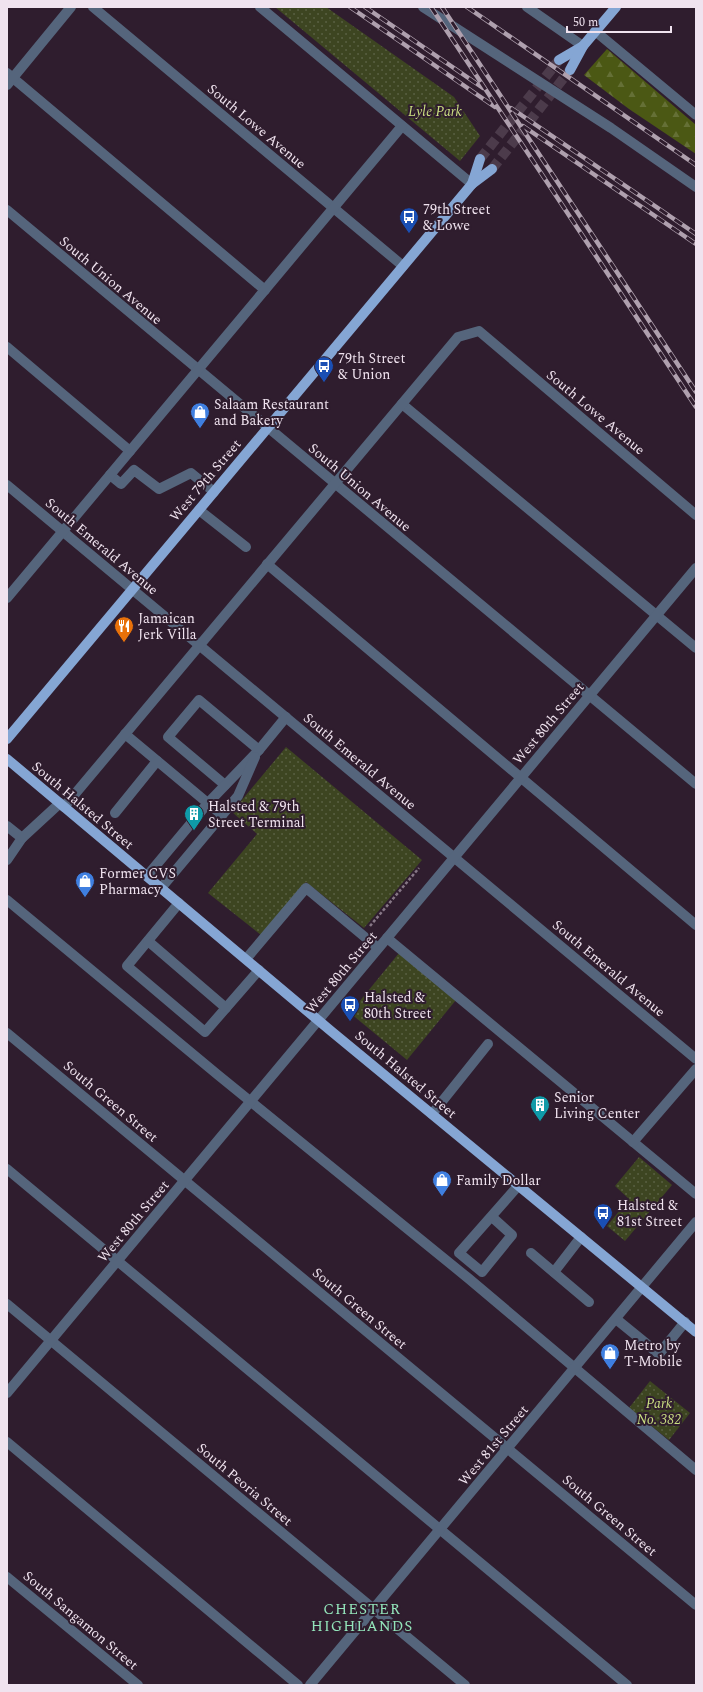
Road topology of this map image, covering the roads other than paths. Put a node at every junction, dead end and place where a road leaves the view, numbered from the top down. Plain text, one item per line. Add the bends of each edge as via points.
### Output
1 (71, 7) edge
2 (93, 7) edge
3 (260, 7) edge
4 (424, 7) edge
5 (527, 7) edge
6 (616, 7) edge
7 (595, 31) junction
8 (583, 46) junction
9 (558, 60) tunnel mouth
10 (570, 70) tunnel mouth
11 (9, 79) edge
12 (696, 115) edge
13 (402, 126) junction
14 (480, 159) tunnel mouth
15 (492, 169) tunnel mouth
16 (472, 184) junction
17 (696, 187) edge
18 (333, 208) junction
19 (7, 210) edge
20 (402, 266) junction
21 (265, 290) junction
22 (7, 347) edge
23 (198, 370) junction
24 (402, 404) junction
25 (267, 428) junction
26 (130, 451) junction
27 (110, 476) junction
28 (7, 484) edge
29 (334, 484) junction
30 (214, 492) junction
31 (199, 510) junction
32 (696, 515) edge
33 (63, 531) junction
34 (246, 547) dead end
35 (267, 564) junction
36 (696, 568) edge
37 (132, 589) junction
38 (7, 598) edge
39 (656, 616) junction
40 (199, 646) junction
41 (696, 648) edge
42 (589, 696) junction
43 (286, 717) junction
44 (125, 734) junction
45 (7, 739) edge
46 (258, 750) junction
47 (7, 759) edge
48 (157, 761) junction
49 (521, 777) junction
50 (696, 784) edge
51 (225, 785) junction
52 (208, 803) junction
53 (62, 805) junction
54 (115, 813) dead end
55 (222, 815) junction
56 (7, 826) edge
57 (22, 838) junction
58 (454, 857) junction
59 (7, 860) edge
60 (147, 876) junction
61 (161, 888) junction
62 (7, 900) edge
63 (179, 903) junction
64 (696, 925) edge
65 (387, 938) junction
66 (148, 941) junction
67 (378, 948) junction
68 (246, 959) junction
69 (259, 970) junction
70 (226, 1008) junction
71 (319, 1020) junction
72 (7, 1033) edge
73 (488, 1044) dead end
74 (696, 1059) edge
75 (696, 1069) edge
76 (251, 1101) junction
77 (432, 1114) junction
78 (633, 1142) junction
79 (7, 1169) edge
80 (185, 1181) junction
81 (518, 1186) junction
82 (696, 1194) edge
83 (492, 1217) junction
84 (696, 1222) edge
85 (581, 1237) junction
86 (531, 1253) dead end
87 (117, 1262) junction
88 (476, 1268) junction
89 (554, 1272) junction
90 (468, 1278) junction
91 (642, 1288) junction
92 (589, 1302) dead end
93 (7, 1304) edge
94 (616, 1319) junction
95 (685, 1322) junction
96 (696, 1332) edge
97 (51, 1341) junction
98 (574, 1368) junction
99 (7, 1393) edge
100 (7, 1442) edge
101 (508, 1449) junction
102 (696, 1470) edge
103 (440, 1530) junction
104 (7, 1577) edge
105 (696, 1605) edge
106 (374, 1609) junction
107 (138, 1685) edge
108 (298, 1685) edge
109 (310, 1685) edge
110 (465, 1685) edge
111 (627, 1685) edge

1 - 11 street
2 - 18 street, South Lowe Avenue
3 - 13 street
4 - 17 street via 611,128
5 - 8 street
6 - 7 main road
7 - 8 main road
7 - 12 street
8 - 9 main road
8 - 10 main road
11 - 21 street
13 - 16 street
13 - 18 street
14 - 16 main road, West 79th Street
15 - 16 main road, West 79th Street
16 - 20 main road, West 79th Street
18 - 20 street, South Lowe Avenue
18 - 21 street
19 - 23 street, South Union Avenue
20 - 25 main road, West 79th Street
21 - 23 street
22 - 26 street
23 - 25 street, South Union Avenue
23 - 26 street
24 - 29 street
24 - 32 street, South Lowe Avenue via 458,338 479,330
24 - 39 street
25 - 29 street, South Union Avenue
25 - 30 main road, West 79th Street
26 - 27 street
27 - 30 street via 121,484 134,470 159,489 191,473
27 - 33 street
28 - 33 street, South Emerald Avenue
29 - 35 street
29 - 42 street, South Union Avenue
30 - 31 main road, West 79th Street
31 - 34 street
31 - 37 main road, West 79th Street
33 - 37 street, South Emerald Avenue
33 - 38 street
35 - 40 street
35 - 49 street
36 - 39 street, West 80th Street
37 - 40 street, South Emerald Avenue
37 - 45 main road, West 79th Street
39 - 41 street
39 - 42 street, West 80th Street
40 - 43 street, South Emerald Avenue
40 - 44 street
42 - 49 street, West 80th Street
42 - 50 street, South Union Avenue
43 - 46 street
43 - 58 street, South Emerald Avenue
44 - 48 street
44 - 53 street
46 - 51 street
46 - 51 street via 199,700 168,737
46 - 55 street via 238,796
47 - 53 main road, South Halsted Street
48 - 52 street
48 - 54 street
49 - 58 street, West 80th Street
49 - 64 street
51 - 52 street
52 - 55 street
52 - 60 street
53 - 57 street
53 - 60 main road, South Halsted Street
55 - 61 street
56 - 57 street
57 - 59 street
58 - 65 street, West 80th Street
58 - 74 street, South Emerald Avenue
60 - 61 main road, South Halsted Street
61 - 63 main road, South Halsted Street
62 - 76 street
63 - 66 street
63 - 68 main road, South Halsted Street
65 - 67 street, West 80th Street
65 - 78 street
66 - 70 street
66 - 70 street via 127,966 205,1032
67 - 68 street via 306,888
67 - 71 street, West 80th Street
68 - 69 main road, South Halsted Street
69 - 70 street
69 - 71 main road, South Halsted Street
71 - 76 street, West 80th Street
71 - 77 main road, South Halsted Street
72 - 80 street, South Green Street
73 - 77 street
75 - 78 street
76 - 80 street, West 80th Street
76 - 90 street
77 - 81 main road, South Halsted Street
78 - 82 street
79 - 87 street
80 - 87 street, West 80th Street
80 - 101 street, South Green Street
81 - 83 street
81 - 85 main road, South Halsted Street
83 - 88 street via 459,1253
83 - 88 street via 512,1235 482,1272
84 - 91 street, West 81st Street
85 - 89 street
85 - 91 main road, South Halsted Street
86 - 89 street
87 - 97 street, West 80th Street
87 - 103 street
88 - 90 street
89 - 92 street
90 - 98 street
91 - 94 street, West 81st Street
91 - 95 main road, South Halsted Street
93 - 97 street, South Peoria Street
94 - 95 street via 659,1354
94 - 98 street, West 81st Street
95 - 96 main road, South Halsted Street
97 - 99 street, West 80th Street
97 - 106 street, South Peoria Street
98 - 101 street, West 81st Street
98 - 102 street
100 - 108 street
101 - 103 street, West 81st Street
101 - 105 street, South Green Street
103 - 106 street, West 81st Street
103 - 111 street
104 - 107 street, South Sangamon Street
106 - 109 street, West 81st Street
106 - 110 street, South Peoria Street

